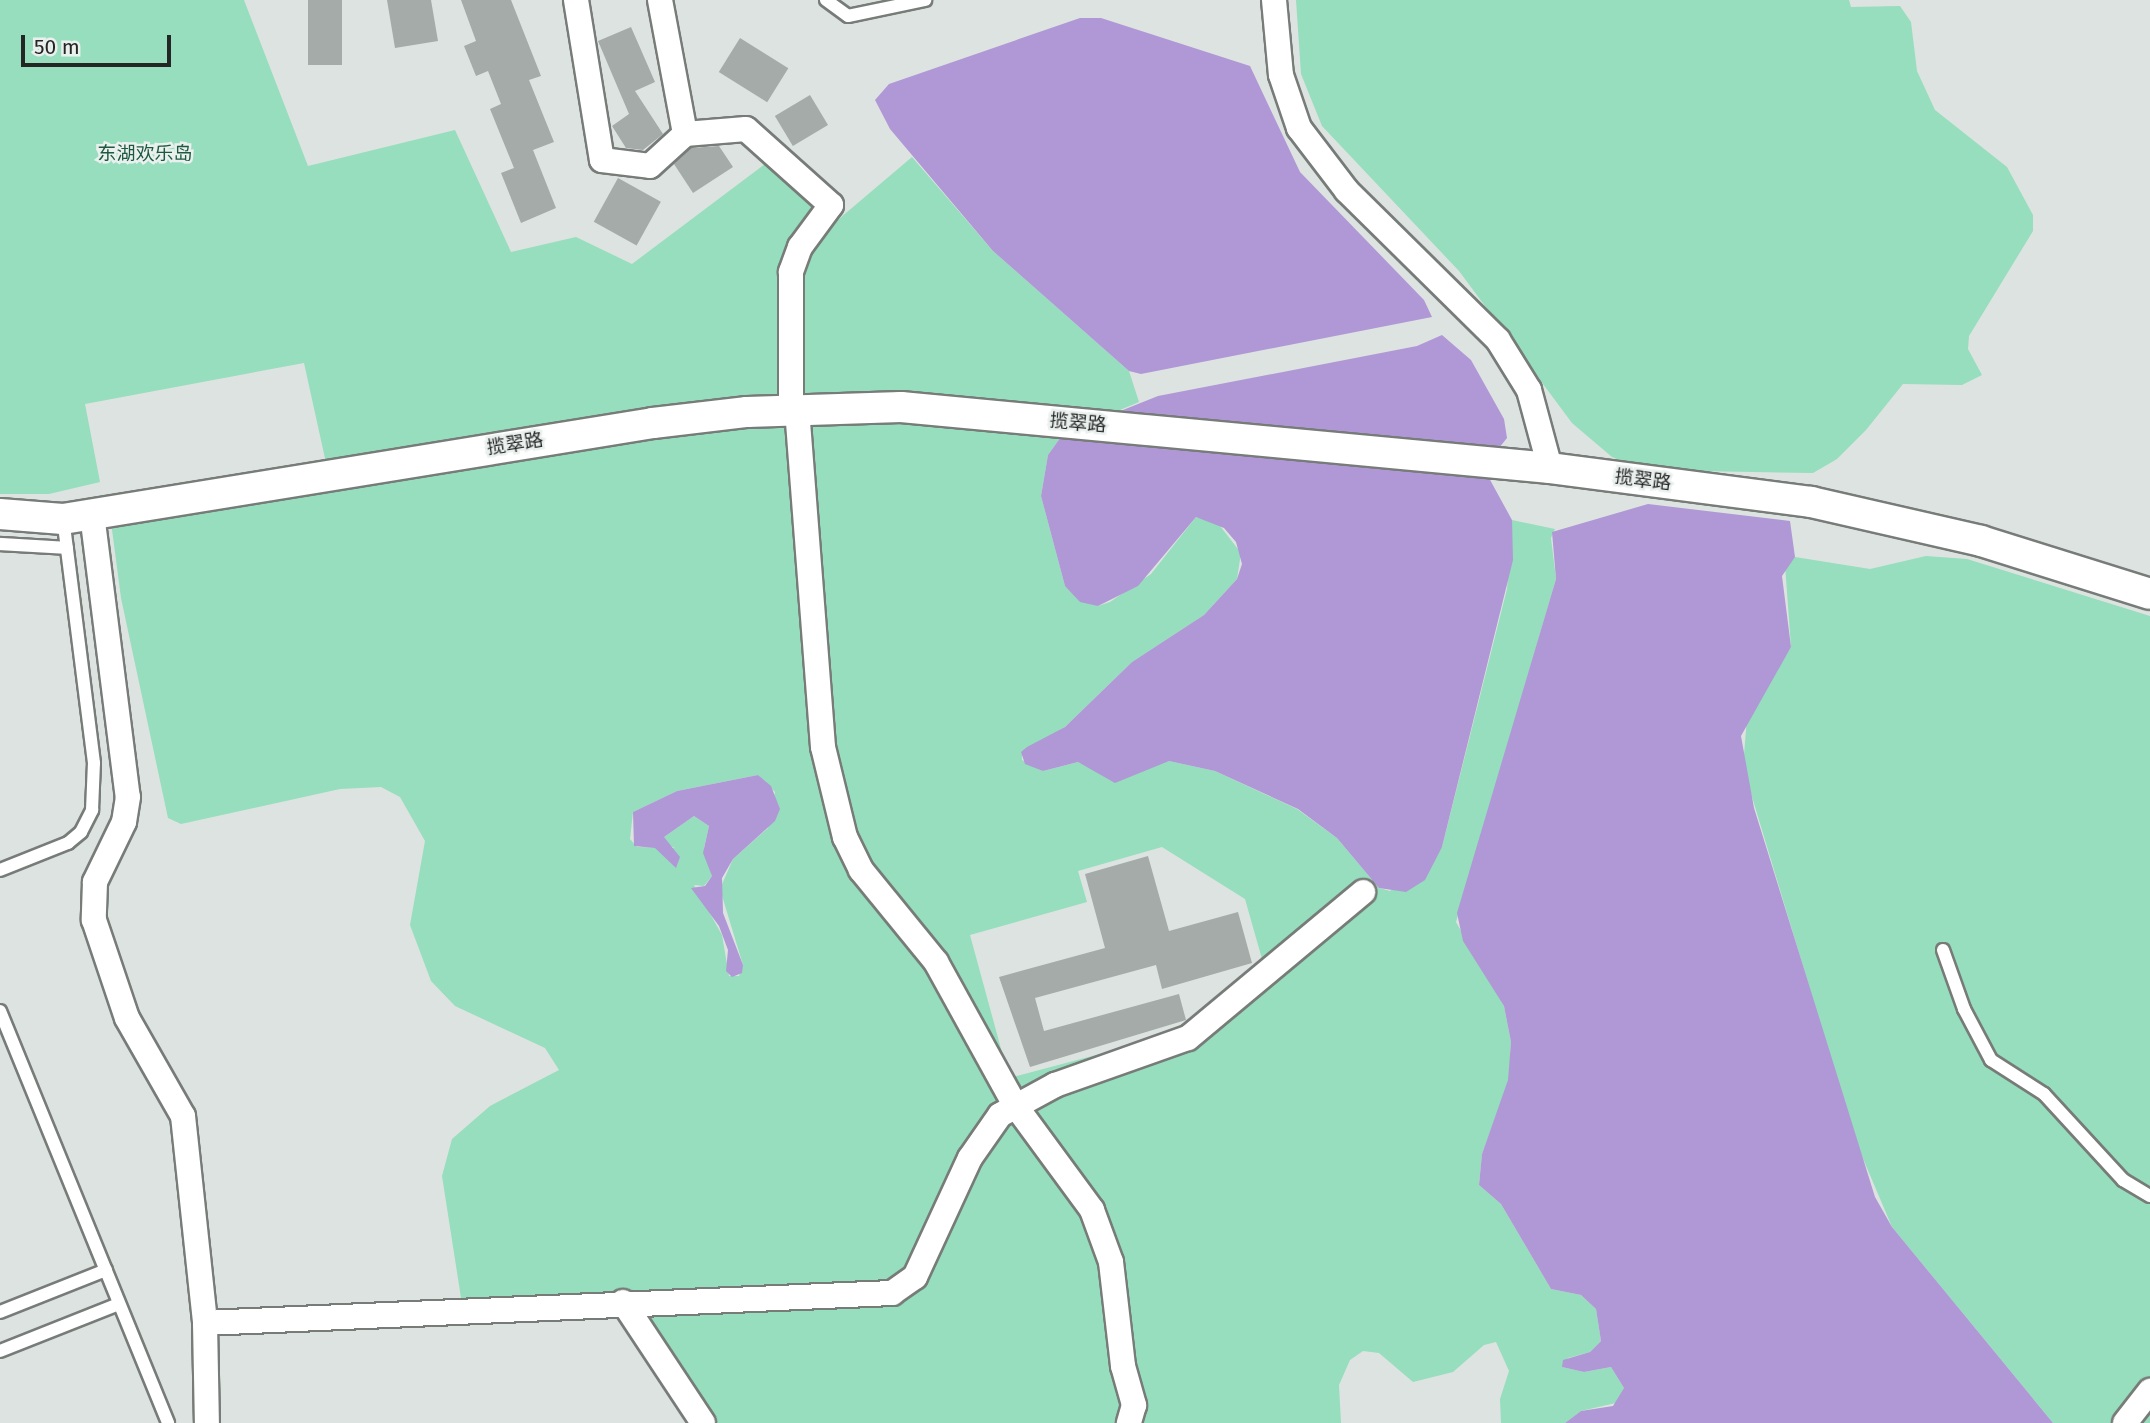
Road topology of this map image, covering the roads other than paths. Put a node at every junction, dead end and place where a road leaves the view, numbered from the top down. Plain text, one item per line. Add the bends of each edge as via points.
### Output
1 (576, 0) edge
2 (660, 0) edge
3 (825, 0) edge
4 (925, 0) edge
5 (1274, 0) edge
6 (684, 134) junction
7 (794, 409) junction
8 (1536, 467) junction
9 (0, 514) edge
10 (92, 514) junction
11 (63, 519) junction
12 (0, 544) edge
13 (67, 548) junction
14 (2150, 594) edge
15 (0, 870) edge
16 (1363, 892) dead end
17 (1943, 950) dead end
18 (0, 1011) edge
19 (1014, 1105) junction
20 (2150, 1196) edge
21 (106, 1270) junction
22 (623, 1302) junction
23 (119, 1304) junction
24 (0, 1312) edge
25 (205, 1323) junction
26 (0, 1351) edge
27 (2150, 1391) edge
28 (169, 1423) edge
29 (207, 1423) edge
30 (703, 1423) edge
31 (1129, 1423) edge
32 (2126, 1423) edge

1 - 6 street via 602,160 650,166
2 - 6 street
3 - 4 lane via 848,16
5 - 8 street via 1281,75 1299,128 1347,191 1498,340 1529,390
6 - 7 street via 746,130 831,205 800,247 791,272
7 - 8 street, 揽翠路 via 901,407
7 - 10 street, 揽翠路 via 653,422
7 - 19 street via 823,747 845,837 861,870 951,985
8 - 14 street, 揽翠路 via 1889,517
9 - 11 street, 揽翠路
10 - 11 street, 揽翠路
10 - 25 street via 128,797 124,822 95,882 94,920 122,1008 183,1116
11 - 13 lane
12 - 13 lane
13 - 15 lane via 94,763 92,810 68,843
16 - 19 street via 1188,1038
17 - 20 lane via 1964,1009 1992,1060 2044,1094 2123,1180
18 - 21 lane
19 - 22 street via 985,1132 915,1277 900,1290 878,1295
19 - 31 street via 1083,1195 1100,1227 1134,1405
21 - 23 lane
21 - 24 lane
22 - 25 street
22 - 30 street
23 - 26 lane
23 - 28 lane
25 - 29 street
27 - 32 street

